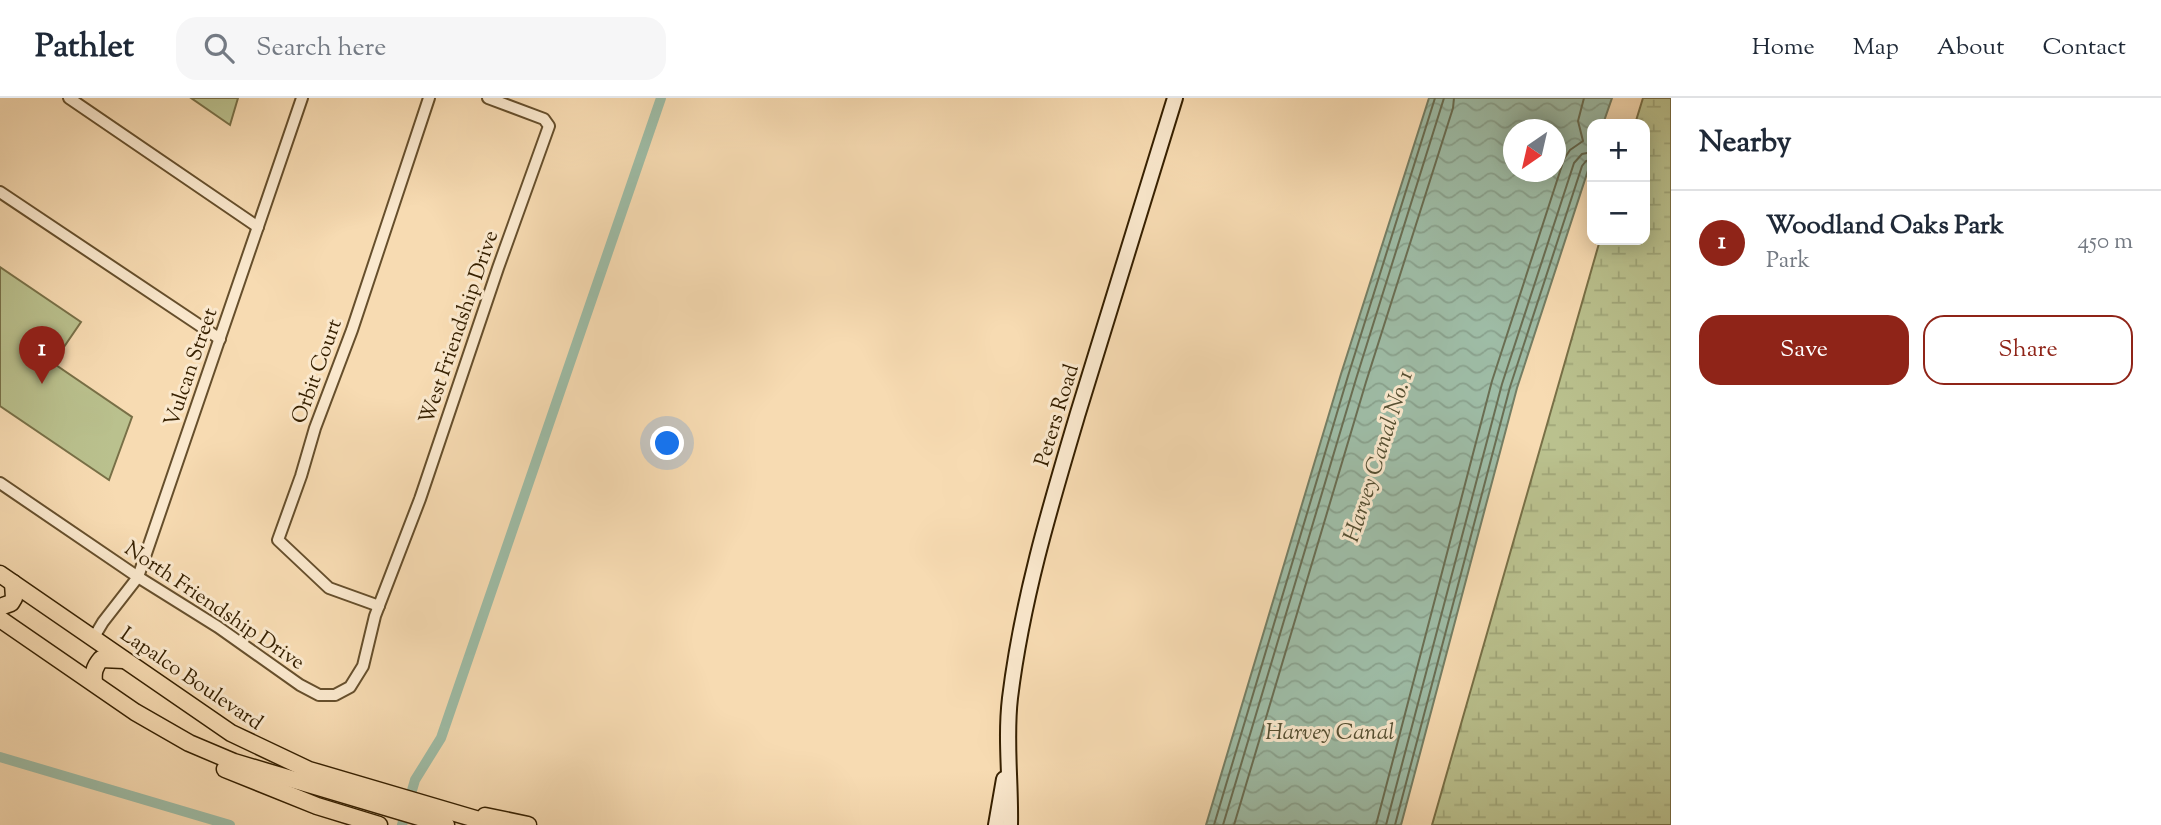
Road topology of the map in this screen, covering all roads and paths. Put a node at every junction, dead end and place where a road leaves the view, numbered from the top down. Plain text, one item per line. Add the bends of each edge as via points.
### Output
1 (69, 98) edge
2 (302, 98) edge
3 (429, 98) edge
4 (488, 98) edge
5 (1175, 98) edge
6 (0, 192) edge
7 (258, 227) junction
8 (220, 339) junction
9 (0, 482) edge
10 (138, 577) junction
11 (6, 578) edge
12 (0, 607) edge
13 (377, 611) junction
14 (0, 619) edge
15 (94, 637) junction
16 (126, 661) junction
17 (94, 683) junction
18 (135, 712) junction
19 (1009, 750) junction
20 (393, 802) junction
21 (425, 812) junction
22 (379, 825) edge
23 (446, 825) edge
24 (496, 825) edge
25 (528, 825) edge
26 (996, 825) edge
27 (1010, 825) edge

1 - 7 street
2 - 7 street, Vulcan Street
3 - 13 street, Orbit Court via 278,540 329,588
4 - 13 street, West Friendship Drive via 544,119 549,126
5 - 19 main road, Peters Road via 1042,535 1010,698
6 - 8 street
7 - 8 street, Vulcan Street
8 - 10 street, Vulcan Street
9 - 10 street, North Friendship Drive
10 - 13 street, North Friendship Drive via 319,695 335,695 350,687 363,666
10 - 15 street, Vulcan Street
11 - 12 main road via 14,598
11 - 15 main road, Lapalco Boulevard
14 - 17 main road, Lapalco Boulevard
15 - 16 main road, Lapalco Boulevard
16 - 17 main road via 101,659 93,673
16 - 20 main road, Lapalco Boulevard via 231,733
17 - 18 main road, Lapalco Boulevard
18 - 20 main road, Lapalco Boulevard via 222,757
18 - 22 main road via 150,727 205,760 317,806
19 - 26 main road, Peters Road
19 - 27 main road, Peters Road
20 - 21 main road, Lapalco Boulevard
21 - 23 main road, Lapalco Boulevard
21 - 24 main road, Lapalco Boulevard
21 - 25 main road

